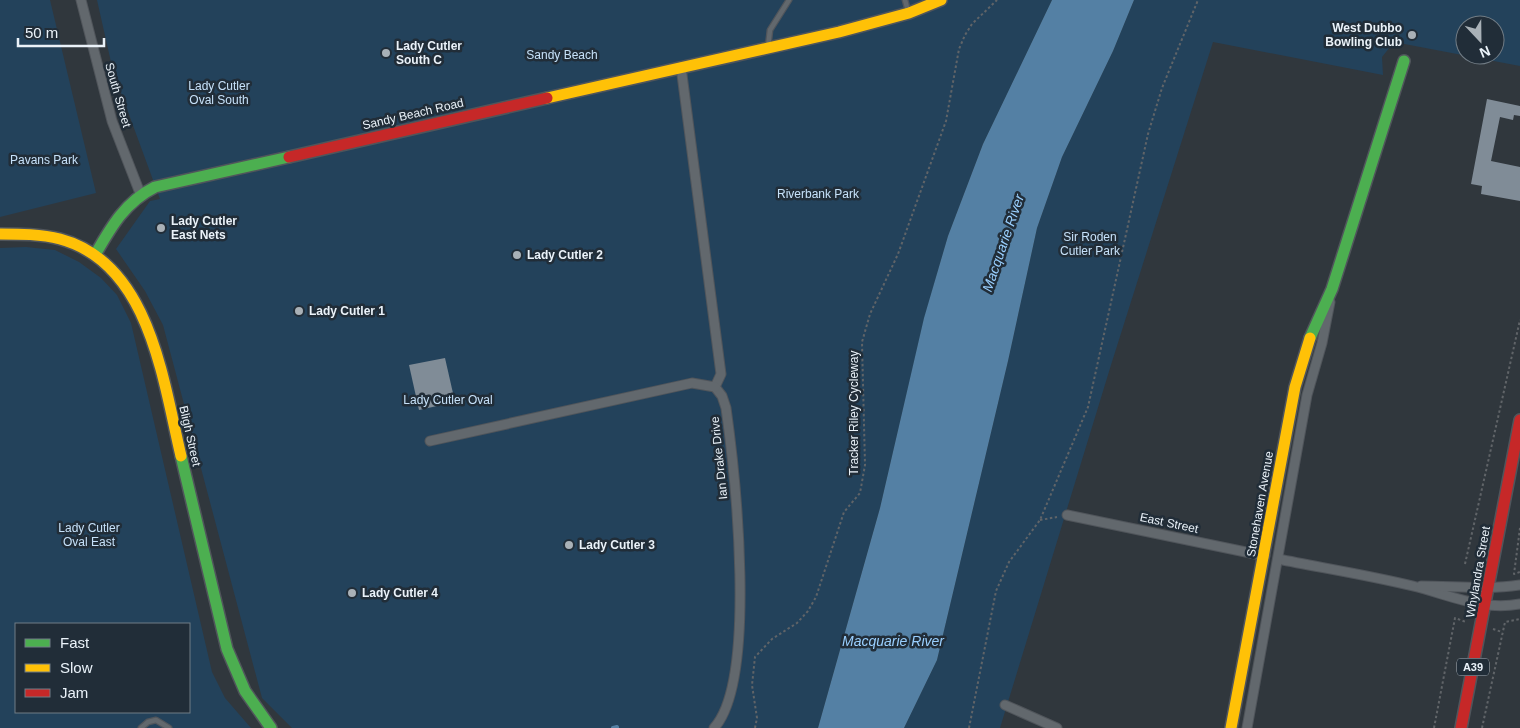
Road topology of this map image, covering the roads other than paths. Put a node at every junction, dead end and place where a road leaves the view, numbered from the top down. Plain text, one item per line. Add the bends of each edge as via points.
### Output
1 (81, 0) edge
2 (789, 0) edge
3 (905, 0) edge
4 (941, 0) edge
5 (909, 13) junction
6 (767, 48) junction
7 (1404, 61) dead end
8 (681, 67) junction
9 (140, 193) junction
10 (0, 234) edge
11 (95, 255) junction
12 (1332, 290) junction
13 (715, 387) junction
14 (1520, 420) edge
15 (430, 441) dead end
16 (1067, 515) road end
17 (1266, 556) junction
18 (1278, 558) junction
19 (1520, 585) edge
20 (1414, 586) junction
21 (1488, 589) junction
22 (1520, 604) edge
23 (1485, 606) junction
24 (1005, 705) dead end
25 (141, 728) edge
26 (169, 728) edge
27 (271, 728) edge
28 (714, 728) edge
29 (1057, 728) edge
30 (1231, 728) edge
31 (1247, 728) edge
32 (1461, 728) edge

1 - 9 street, South Street via 112,121
2 - 6 lane via 770,30
3 - 5 lane
4 - 5 main road, Sandy Beach Road
5 - 6 main road, Sandy Beach Road
6 - 8 main road, Sandy Beach Road
7 - 12 main road, Stonehaven Avenue
8 - 9 main road, Sandy Beach Road via 171,183
8 - 13 street via 721,374
9 - 11 main road via 118,218
10 - 11 main road, Bligh Street via 53,236 74,242
11 - 27 main road, Bligh Street via 122,279 145,317 225,642 235,674
12 - 17 main road, Stonehaven Avenue via 1311,335 1295,387
12 - 18 street, Stonehaven Avenue via 1322,343 1307,395
13 - 15 street via 692,383
13 - 28 street, Ian Drake Drive via 722,396 730,430 740,569 735,674 728,702
14 - 21 main road, Whylandra Street / A39
16 - 17 street, East Street
17 - 30 main road, Stonehaven Avenue
18 - 20 street
18 - 31 street, Stonehaven Avenue
19 - 21 street
20 - 21 street
20 - 23 street
21 - 23 main road, Whylandra Street / A39
22 - 23 street
23 - 32 main road, Whylandra Street / A39
24 - 29 street
25 - 26 lane via 156,720

